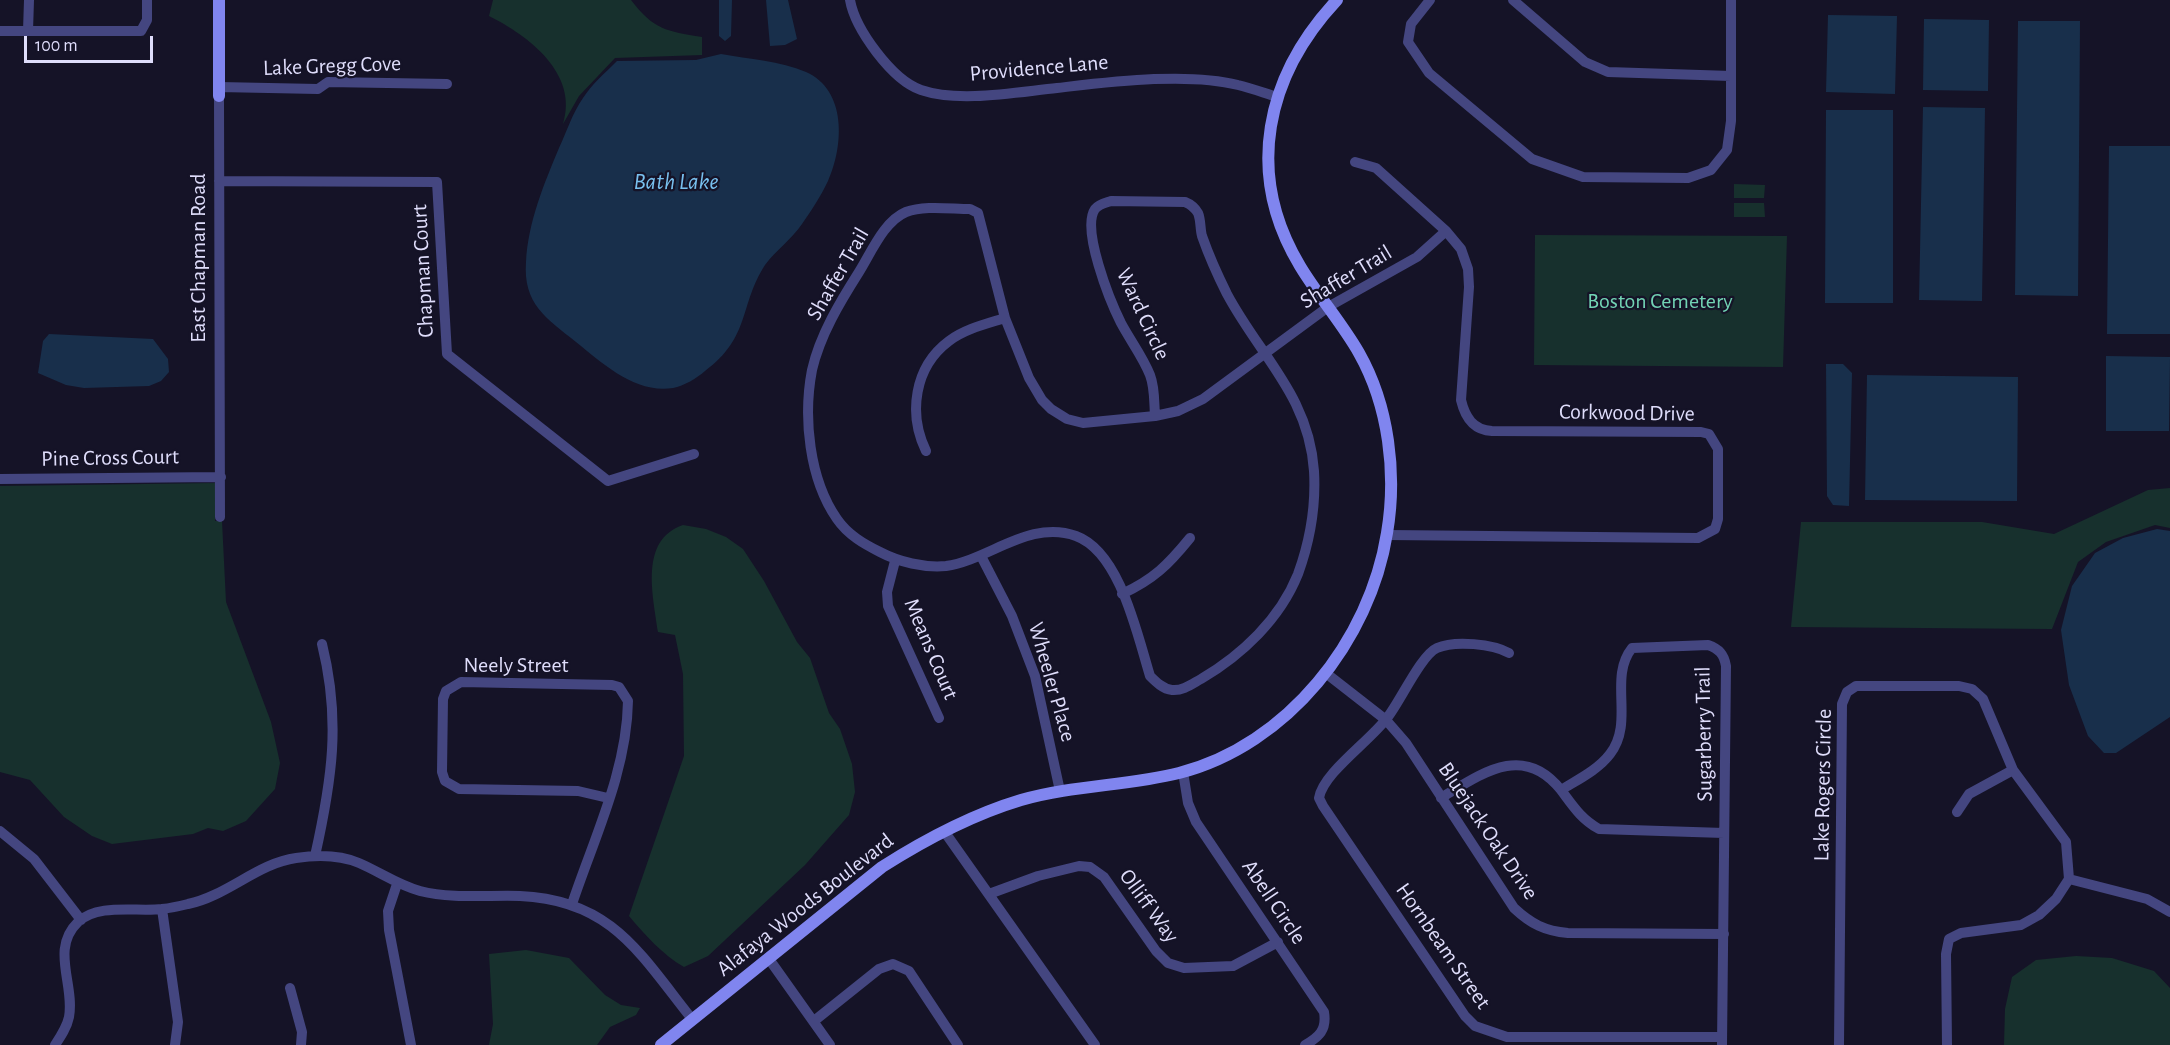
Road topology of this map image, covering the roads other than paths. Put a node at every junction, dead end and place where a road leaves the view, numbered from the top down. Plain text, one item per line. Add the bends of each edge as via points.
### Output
1 (29, 0) edge
2 (147, 0) edge
3 (219, 0) edge
4 (850, 0) edge
5 (1337, 0) edge
6 (1430, 0) edge
7 (1513, 0) edge
8 (1731, 0) edge
9 (0, 31) edge
10 (28, 31) junction
11 (1731, 75) junction
12 (447, 84) dead end
13 (219, 91) junction
14 (1277, 97) junction
15 (1355, 162) dead end
16 (219, 181) junction
17 (1446, 231) junction
18 (1328, 307) junction
19 (1005, 318) junction
20 (1264, 354) junction
21 (1155, 416) junction
22 (926, 451) dead end
23 (694, 454) dead end
24 (221, 477) junction
25 (0, 479) edge
26 (220, 517) dead end
27 (1387, 535) junction
28 (1190, 538) dead end
29 (981, 556) junction
30 (895, 561) junction
31 (1122, 594) junction
32 (322, 644) dead end
33 (1509, 653) dead end
34 (1327, 674) junction
35 (939, 718) dead end
36 (1386, 720) junction
37 (2013, 770) junction
38 (1183, 772) junction
39 (1561, 790) junction
40 (1060, 791) junction
41 (608, 798) junction
42 (1441, 798) junction
43 (1957, 812) dead end
44 (0, 831) edge
45 (944, 831) junction
46 (1724, 832) junction
47 (315, 856) junction
48 (2069, 879) junction
49 (397, 884) junction
50 (989, 894) junction
51 (572, 904) junction
52 (162, 909) junction
53 (2170, 912) edge
54 (81, 920) junction
55 (1724, 934) junction
56 (1278, 942) junction
57 (769, 959) junction
58 (290, 988) dead end
59 (692, 1019) junction
60 (814, 1021) junction
61 (1722, 1041) edge
62 (55, 1045) edge
63 (175, 1045) edge
64 (301, 1045) edge
65 (411, 1045) edge
66 (661, 1045) edge
67 (830, 1045) edge
68 (958, 1045) edge
69 (1095, 1045) edge
70 (1305, 1045) edge
71 (1839, 1045) edge
72 (1947, 1045) edge

1 - 10 street
2 - 10 street via 147,20 141,31
3 - 13 street, East Chapman Road
4 - 14 street, Providence Lane via 861,30 902,79 936,94 1014,93 1149,80 1238,85
5 - 14 street, Alafaya Woods Boulevard via 1306,36 1286,71
6 - 11 street via 1411,24 1408,42 1429,73 1532,159 1583,177 1688,178 1711,170 1727,150
7 - 11 street via 1585,62 1608,72
8 - 11 street
9 - 10 street
12 - 13 street, Lake Gregg Cove via 328,82 318,89
13 - 16 street, East Chapman Road
14 - 18 street, Alafaya Woods Boulevard via 1268,149 1272,194 1299,264
15 - 17 street, Corkwood Drive via 1376,168
16 - 23 street, Chapman Court via 437,182 447,354 608,481
16 - 24 street, East Chapman Road
17 - 18 street, Shaffer Trail via 1417,257
17 - 27 street, Corkwood Drive via 1461,249 1467,269 1461,400 1472,423 1481,430 1492,431 1709,435 1718,449 1718,519 1715,529 1698,538
18 - 20 street, Shaffer Trail
18 - 27 street, Alafaya Woods Boulevard via 1360,355 1380,408 1391,468
19 - 21 street, Shaffer Trail via 1029,378 1051,409 1083,423
19 - 22 street via 950,340 925,369 916,393 915,416
19 - 30 street, Shaffer Trail via 978,213 970,208 906,212 885,231 837,308 812,369 810,440 815,464 837,520 859,541
20 - 21 street, Shaffer Trail via 1203,399
20 - 21 street, Ward Circle via 1228,295 1192,205 1121,201 1099,204 1090,223 1100,271 1120,322 1149,373
20 - 31 street, Shaffer Trail via 1286,383 1300,411 1314,470 1314,508 1308,542 1297,576 1280,606 1255,638 1221,668 1184,689 1172,690 1150,676
24 - 25 street, Pine Cross Court
24 - 26 street, East Chapman Road
27 - 34 street, Alafaya Woods Boulevard via 1369,601
28 - 31 street via 1166,568
29 - 30 street, Shaffer Trail via 945,566
29 - 31 street, Shaffer Trail via 1022,537 1051,532 1074,535 1104,556
29 - 40 street, Wheeler Place via 1012,616 1035,676
30 - 35 street, Means Court via 887,592 888,606
32 - 47 street via 332,687 333,736
33 - 36 street via 1496,645 1439,647 1424,658
34 - 36 street, Bluejack Oak Drive
34 - 38 street, Alafaya Woods Boulevard via 1273,724 1227,753
36 - 42 street, Bluejack Oak Drive via 1406,743
36 - 61 street, Hornbeam Street via 1324,781 1319,798 1475,1026 1507,1037
37 - 43 street via 1969,794
37 - 48 street, Lake Rogers Circle via 2066,842
37 - 71 street, Lake Rogers Circle via 1983,699 1972,689 1856,686 1847,692 1842,704
38 - 40 street, Alafaya Woods Boulevard
38 - 56 street, Abell Circle via 1196,822
39 - 42 street via 1540,771 1515,765 1484,772
39 - 46 street via 1585,821 1599,829
39 - 46 street, Sugarberry Trail via 1602,763 1617,744 1623,721 1622,666 1632,648 1708,645 1718,648 1726,666
40 - 45 street, Alafaya Woods Boulevard via 984,813
41 - 41 street, Neely Street via 628,735 628,701 619,687 461,682 446,691 442,772 451,786 578,791
41 - 51 street, Neely Street
42 - 55 street, Bluejack Oak Drive via 1514,908 1528,922 1547,931 1568,933
44 - 54 street via 34,859
45 - 50 street
45 - 57 street, Alafaya Woods Boulevard via 882,867
46 - 55 street, Sugarberry Trail
47 - 49 street via 357,862
47 - 52 street via 273,865 226,891
48 - 53 street via 2148,899
48 - 72 street via 2056,899 2021,925 1961,933 1949,939
49 - 51 street via 449,895 548,898
49 - 65 street via 388,911 389,930
50 - 56 street, Olliff Way via 1038,876 1090,867 1104,877 1167,963 1184,968 1233,966
50 - 69 street
51 - 59 street via 619,931
52 - 54 street via 107,911
52 - 63 street via 178,1022
54 - 62 street via 65,940 69,1018
55 - 61 street, Sugarberry Trail
56 - 70 street, Abell Circle via 1324,1012 1324,1030
57 - 59 street, Alafaya Woods Boulevard
57 - 60 street
58 - 64 street via 302,1032
59 - 66 street, Alafaya Woods Boulevard
60 - 67 street
60 - 68 street via 879,969 893,964 909,971

